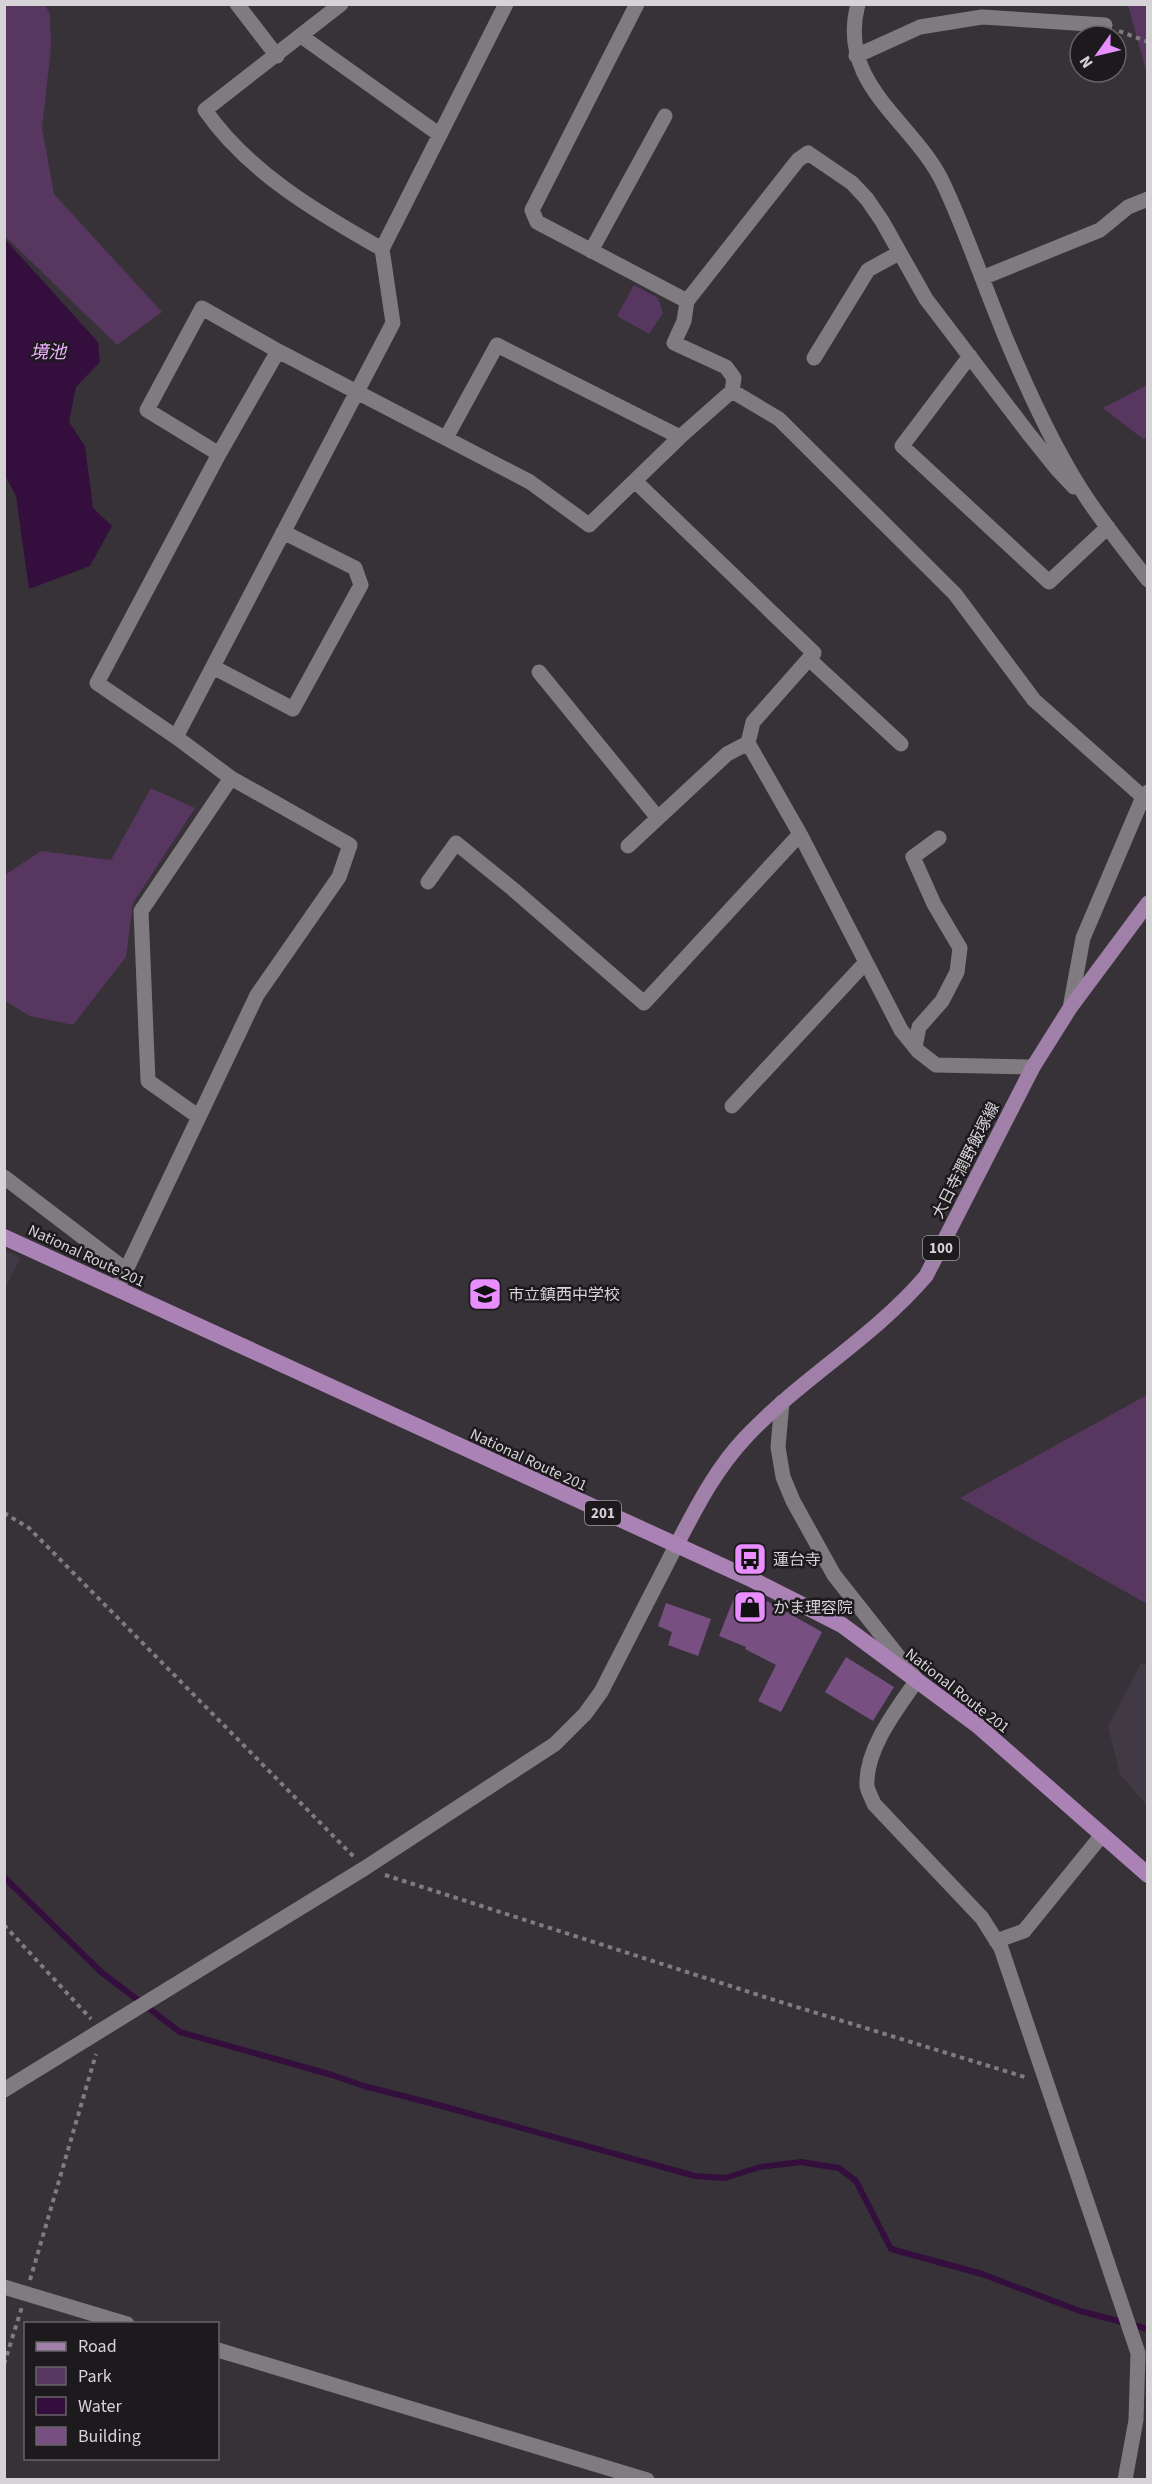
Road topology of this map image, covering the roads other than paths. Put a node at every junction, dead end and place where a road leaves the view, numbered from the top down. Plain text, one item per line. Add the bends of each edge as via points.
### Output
1 (237, 4) edge
2 (341, 4) edge
3 (506, 4) edge
4 (637, 4) edge
5 (858, 4) edge
6 (1090, 24) edge
7 (301, 36) junction
8 (277, 56) junction
9 (856, 57) junction
10 (665, 116) dead end
11 (440, 135) junction
12 (1148, 199) edge
13 (382, 249) junction
14 (591, 251) junction
15 (899, 253) junction
16 (982, 278) junction
17 (687, 301) junction
18 (278, 351) junction
19 (970, 356) junction
20 (814, 358) dead end
21 (358, 391) junction
22 (732, 391) junction
23 (680, 437) junction
24 (446, 438) junction
25 (219, 454) junction
26 (635, 481) junction
27 (1089, 501) junction
28 (1108, 527) junction
29 (284, 532) junction
30 (1148, 580) edge
31 (809, 659) junction
32 (213, 667) junction
33 (539, 672) dead end
34 (176, 737) junction
35 (748, 743) junction
36 (901, 744) dead end
37 (231, 778) junction
38 (1145, 795) edge
39 (658, 818) junction
40 (800, 834) junction
41 (939, 838) dead end
42 (628, 846) dead end
43 (428, 882) dead end
44 (1148, 903) edge
45 (1142, 918) edge
46 (866, 962) junction
47 (1070, 1008) junction
48 (915, 1047) junction
49 (1033, 1067) junction
50 (732, 1106) dead end
51 (199, 1117) junction
52 (4, 1177) edge
53 (4, 1237) edge
54 (126, 1270) junction
55 (117, 1289) junction
56 (782, 1402) junction
57 (676, 1546) junction
58 (917, 1680) junction
59 (1102, 1835) junction
60 (1148, 1875) edge
61 (996, 1941) junction
62 (4, 2090) edge
63 (4, 2287) edge
64 (120, 2322) edge
65 (219, 2350) edge
66 (1143, 2354) edge
67 (647, 2480) edge
68 (1125, 2480) edge

1 - 8 street
2 - 7 street
3 - 11 street
4 - 14 street via 532,210 537,222
5 - 9 street via 853,22
6 - 9 street via 982,17 920,27
7 - 8 street
7 - 11 street
8 - 13 street via 205,111 237,150 258,167 333,221
9 - 16 street via 872,89 925,153 944,183
10 - 14 street
11 - 13 street
12 - 16 street via 1128,207 1100,230
13 - 21 street via 393,323
14 - 17 street
15 - 17 street via 867,199 852,183 808,153 798,160
15 - 19 street via 926,299
15 - 20 street via 868,270
16 - 27 street via 1016,363
17 - 22 street via 684,321 674,343 726,367 734,378
18 - 21 street
18 - 25 street
18 - 25 street via 202,308 147,410
19 - 27 street via 1057,469
19 - 28 street via 902,446 1049,582
21 - 24 street
21 - 29 street
22 - 23 street
22 - 38 street via 779,419 955,594 1034,700
23 - 24 street via 497,345
23 - 26 street
24 - 26 street via 530,482 589,525
25 - 34 street via 97,683
26 - 31 street via 814,653
27 - 28 street
28 - 30 street
29 - 32 street
29 - 32 street via 355,568 361,585 293,709
31 - 35 street via 753,722
31 - 36 street
32 - 34 street
33 - 39 street
34 - 37 street
35 - 39 street via 727,754
35 - 40 street
37 - 51 street via 141,911 148,1081
37 - 51 street via 350,845 339,877 257,994
38 - 47 street via 1083,938
39 - 42 street
40 - 43 street via 644,1003 456,843
40 - 46 street
41 - 48 street via 913,856 934,904 960,948 957,972 942,1001 919,1027
44 - 45 main road, 大日寺潤野飯塚線 / 100
45 - 47 main road, 大日寺潤野飯塚線 / 100
46 - 48 street via 901,1030
46 - 50 street
47 - 49 main road, 大日寺潤野飯塚線 / 100
48 - 49 street via 936,1065
49 - 56 main road, 大日寺潤野飯塚線 / 100 via 926,1276 907,1298
51 - 54 street
52 - 54 street
53 - 55 highway, National Route 201 / 201
54 - 55 street
55 - 57 highway, National Route 201 / 201
56 - 57 main road, 大日寺潤野飯塚線 / 100 via 744,1439 711,1480
56 - 58 street via 778,1447 783,1477 793,1501 834,1575
57 - 58 highway, National Route 201 / 201 via 842,1625
57 - 62 street via 601,1692 555,1743 365,1868
58 - 59 highway, National Route 201 / 201 via 977,1725
58 - 61 street via 886,1724 869,1766 867,1788 874,1804 982,1918
59 - 60 highway, National Route 201 / 201
59 - 61 street via 1023,1931
61 - 66 street
63 - 64 street
65 - 67 street
66 - 68 street

